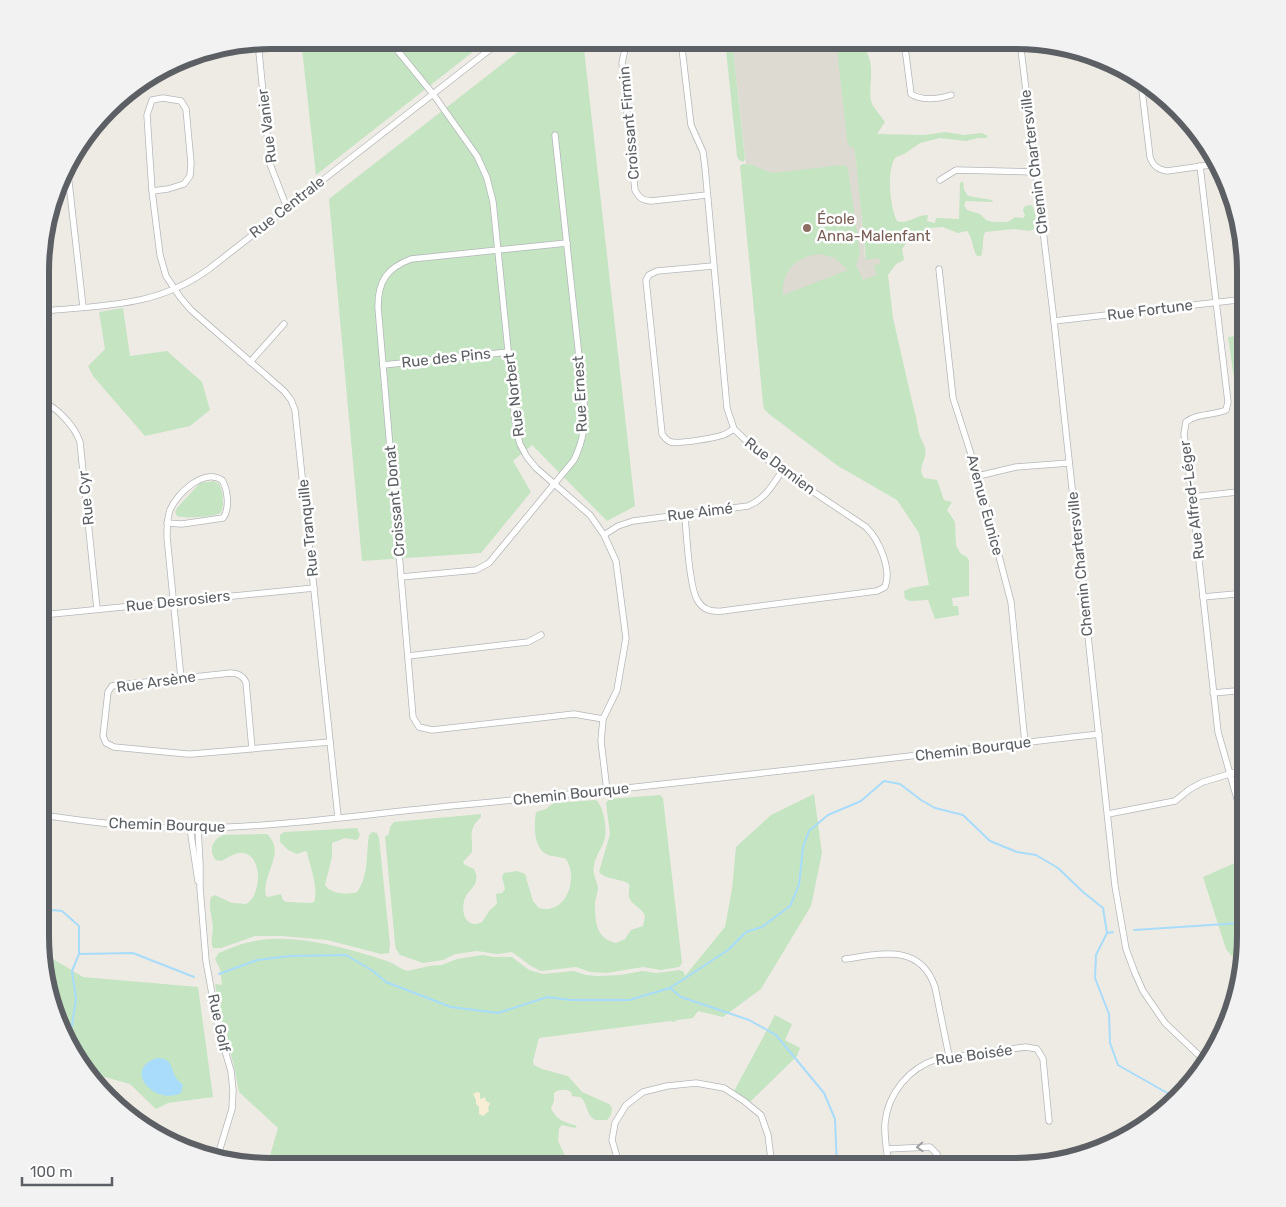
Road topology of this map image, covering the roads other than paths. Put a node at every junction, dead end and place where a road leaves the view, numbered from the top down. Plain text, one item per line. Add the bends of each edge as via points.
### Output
1 (259, 49) edge
2 (396, 49) edge
3 (490, 49) edge
4 (625, 49) edge
5 (682, 49) edge
6 (905, 49) edge
7 (1021, 49) edge
8 (1142, 88) edge
9 (433, 94) junction
10 (951, 95) dead end
11 (555, 135) dead end
12 (1210, 165) edge
13 (1200, 166) junction
14 (1035, 172) junction
15 (69, 180) edge
16 (940, 180) dead end
17 (152, 191) junction
18 (707, 195) junction
19 (287, 208) junction
20 (567, 243) junction
21 (498, 249) junction
22 (713, 266) junction
23 (939, 269) dead end
24 (174, 289) junction
25 (1237, 299) edge
26 (1216, 302) junction
27 (83, 307) junction
28 (49, 310) edge
29 (1054, 321) junction
30 (284, 324) dead end
31 (509, 352) junction
32 (250, 362) junction
33 (383, 365) junction
34 (49, 405) edge
35 (734, 429) junction
36 (1069, 463) junction
37 (782, 471) junction
38 (978, 476) junction
39 (555, 484) junction
40 (1237, 491) edge
41 (1192, 497) junction
42 (684, 515) junction
43 (167, 523) junction
44 (604, 535) junction
45 (401, 577) junction
46 (314, 588) junction
47 (1237, 594) edge
48 (1203, 597) junction
49 (173, 602) junction
50 (97, 610) junction
51 (49, 615) edge
52 (540, 635) dead end
53 (408, 656) junction
54 (181, 678) junction
55 (1237, 691) edge
56 (1213, 693) junction
57 (603, 720) junction
58 (1099, 734) junction
59 (330, 742) junction
60 (1025, 743) junction
61 (252, 748) junction
62 (1237, 772) edge
63 (1230, 774) junction
64 (607, 791) junction
65 (1237, 798) edge
66 (1108, 814) junction
67 (49, 816) edge
68 (338, 817) junction
69 (190, 828) junction
70 (198, 828) junction
71 (200, 888) junction
72 (845, 959) dead end
73 (949, 1056) junction
74 (1201, 1058) edge
75 (1050, 1121) dead end
76 (887, 1149) junction
77 (219, 1152) edge
78 (617, 1158) edge
79 (771, 1158) edge
80 (888, 1158) edge
81 (938, 1158) edge

1 - 19 street, Rue Vanier via 270,164
2 - 9 street, Rue Norbert
3 - 9 street, Rue Centrale
4 - 18 street, Croissant Firmin via 622,63 638,196 651,201
5 - 18 street, Rue Damien via 691,125 702,152
6 - 10 street via 911,94 916,98
7 - 14 street, Chemin Chartersville
8 - 13 street via 1150,157 1154,165 1167,171
9 - 19 street, Rue Centrale
9 - 21 street, Rue Norbert via 477,156 487,178
11 - 20 street, Rue Ernest
12 - 13 street
13 - 26 street, Rue Alfred-Léger
14 - 16 street via 956,170
14 - 29 street, Chemin Chartersville
15 - 27 street
17 - 17 street, Rue Tranquille via 184,184 190,176 186,109 181,101 152,100 147,115
17 - 24 street, Rue Tranquille via 160,255
18 - 22 street, Rue Damien
19 - 24 street, Rue Centrale via 200,275
20 - 21 street, Croissant Donat
20 - 39 street, Rue Ernest via 585,424 582,443 574,460
21 - 31 street, Rue Norbert
21 - 33 street, Croissant Donat via 412,259 389,272 378,294
22 - 35 street, Rue Damien via 727,408
22 - 35 street via 657,271 649,274 646,280 662,434 670,442 678,442 718,437
23 - 38 street, Avenue Eunice via 953,398
24 - 27 street, Rue Centrale via 141,300
24 - 32 street, Rue Tranquille via 191,310
25 - 26 street, Rue Fortune
26 - 29 street, Rue Fortune
26 - 41 street, Rue Alfred-Léger via 1228,402 1226,410 1193,417 1186,422 1184,434
27 - 28 street, Rue Centrale
29 - 36 street, Chemin Chartersville
30 - 32 street
31 - 33 street, Rue des Pins
31 - 39 street, Rue Norbert via 520,444 527,458
32 - 46 street, Rue Tranquille via 287,394 295,410
33 - 45 street, Croissant Donat
34 - 50 street, Rue Cyr via 74,430 80,442
35 - 37 street, Rue Damien
36 - 38 street via 1016,467
36 - 58 street, Chemin Chartersville
37 - 42 street, Rue Aimé via 758,502
37 - 42 street, Rue Damien via 874,534 885,565 885,587 877,592 708,610 694,595
38 - 60 street, Avenue Eunice via 1011,602
39 - 44 street, Rue Norbert via 590,515
39 - 45 street, Rue Ernest via 489,563 476,570
40 - 41 street
41 - 48 street, Rue Alfred-Léger
42 - 44 street, Rue Aimé via 632,521
43 - 43 street via 223,518 228,508 222,480 213,477 194,481 173,504
43 - 49 street
44 - 57 street, Rue Norbert via 616,561 626,638 617,690
45 - 53 street, Croissant Donat
46 - 49 street, Rue Desrosiers
46 - 59 street, Rue Tranquille
47 - 48 street
48 - 56 street, Rue Alfred-Léger
49 - 50 street, Rue Desrosiers
49 - 54 street
50 - 51 street, Rue Desrosiers
52 - 53 street via 528,642
53 - 57 street, Croissant Donat via 413,717 419,727 432,730 574,714
54 - 61 street, Rue Arsène via 231,673 243,677
54 - 61 street, Rue Arsène via 111,687 107,694 103,733 106,743 114,747 180,754
55 - 56 street
56 - 63 street, Rue Alfred-Léger via 1219,741
57 - 64 street, Rue Norbert via 601,741
58 - 60 street, Chemin Bourque
58 - 66 street, Chemin Chartersville
59 - 61 street, Rue Arsène
59 - 68 street, Rue Tranquille
60 - 64 street, Chemin Bourque
62 - 63 street
63 - 65 street, Rue Alfred-Léger
63 - 66 street via 1203,782 1175,801
64 - 68 street, Chemin Bourque
66 - 74 street, Chemin Chartersville via 1117,900 1132,965 1143,991 1165,1023
67 - 69 street, Chemin Bourque via 109,825
68 - 70 street, Chemin Bourque via 269,825
69 - 70 street, Chemin Bourque
69 - 71 street, Rue Golf
70 - 71 street, Rue Golf
71 - 77 street, Rue Golf via 208,970 234,1090 232,1109
72 - 73 street via 898,954 923,966 935,987
73 - 75 street, Rue Boisée via 1037,1049 1042,1059
73 - 76 street, Rue Boisée via 920,1067 896,1090 886,1117
76 - 80 street, Rue Boisée
81 -> 76 street via 930,1147
78 - 79 street via 612,1140 615,1124 626,1105 643,1092 696,1083 724,1088 761,1115

